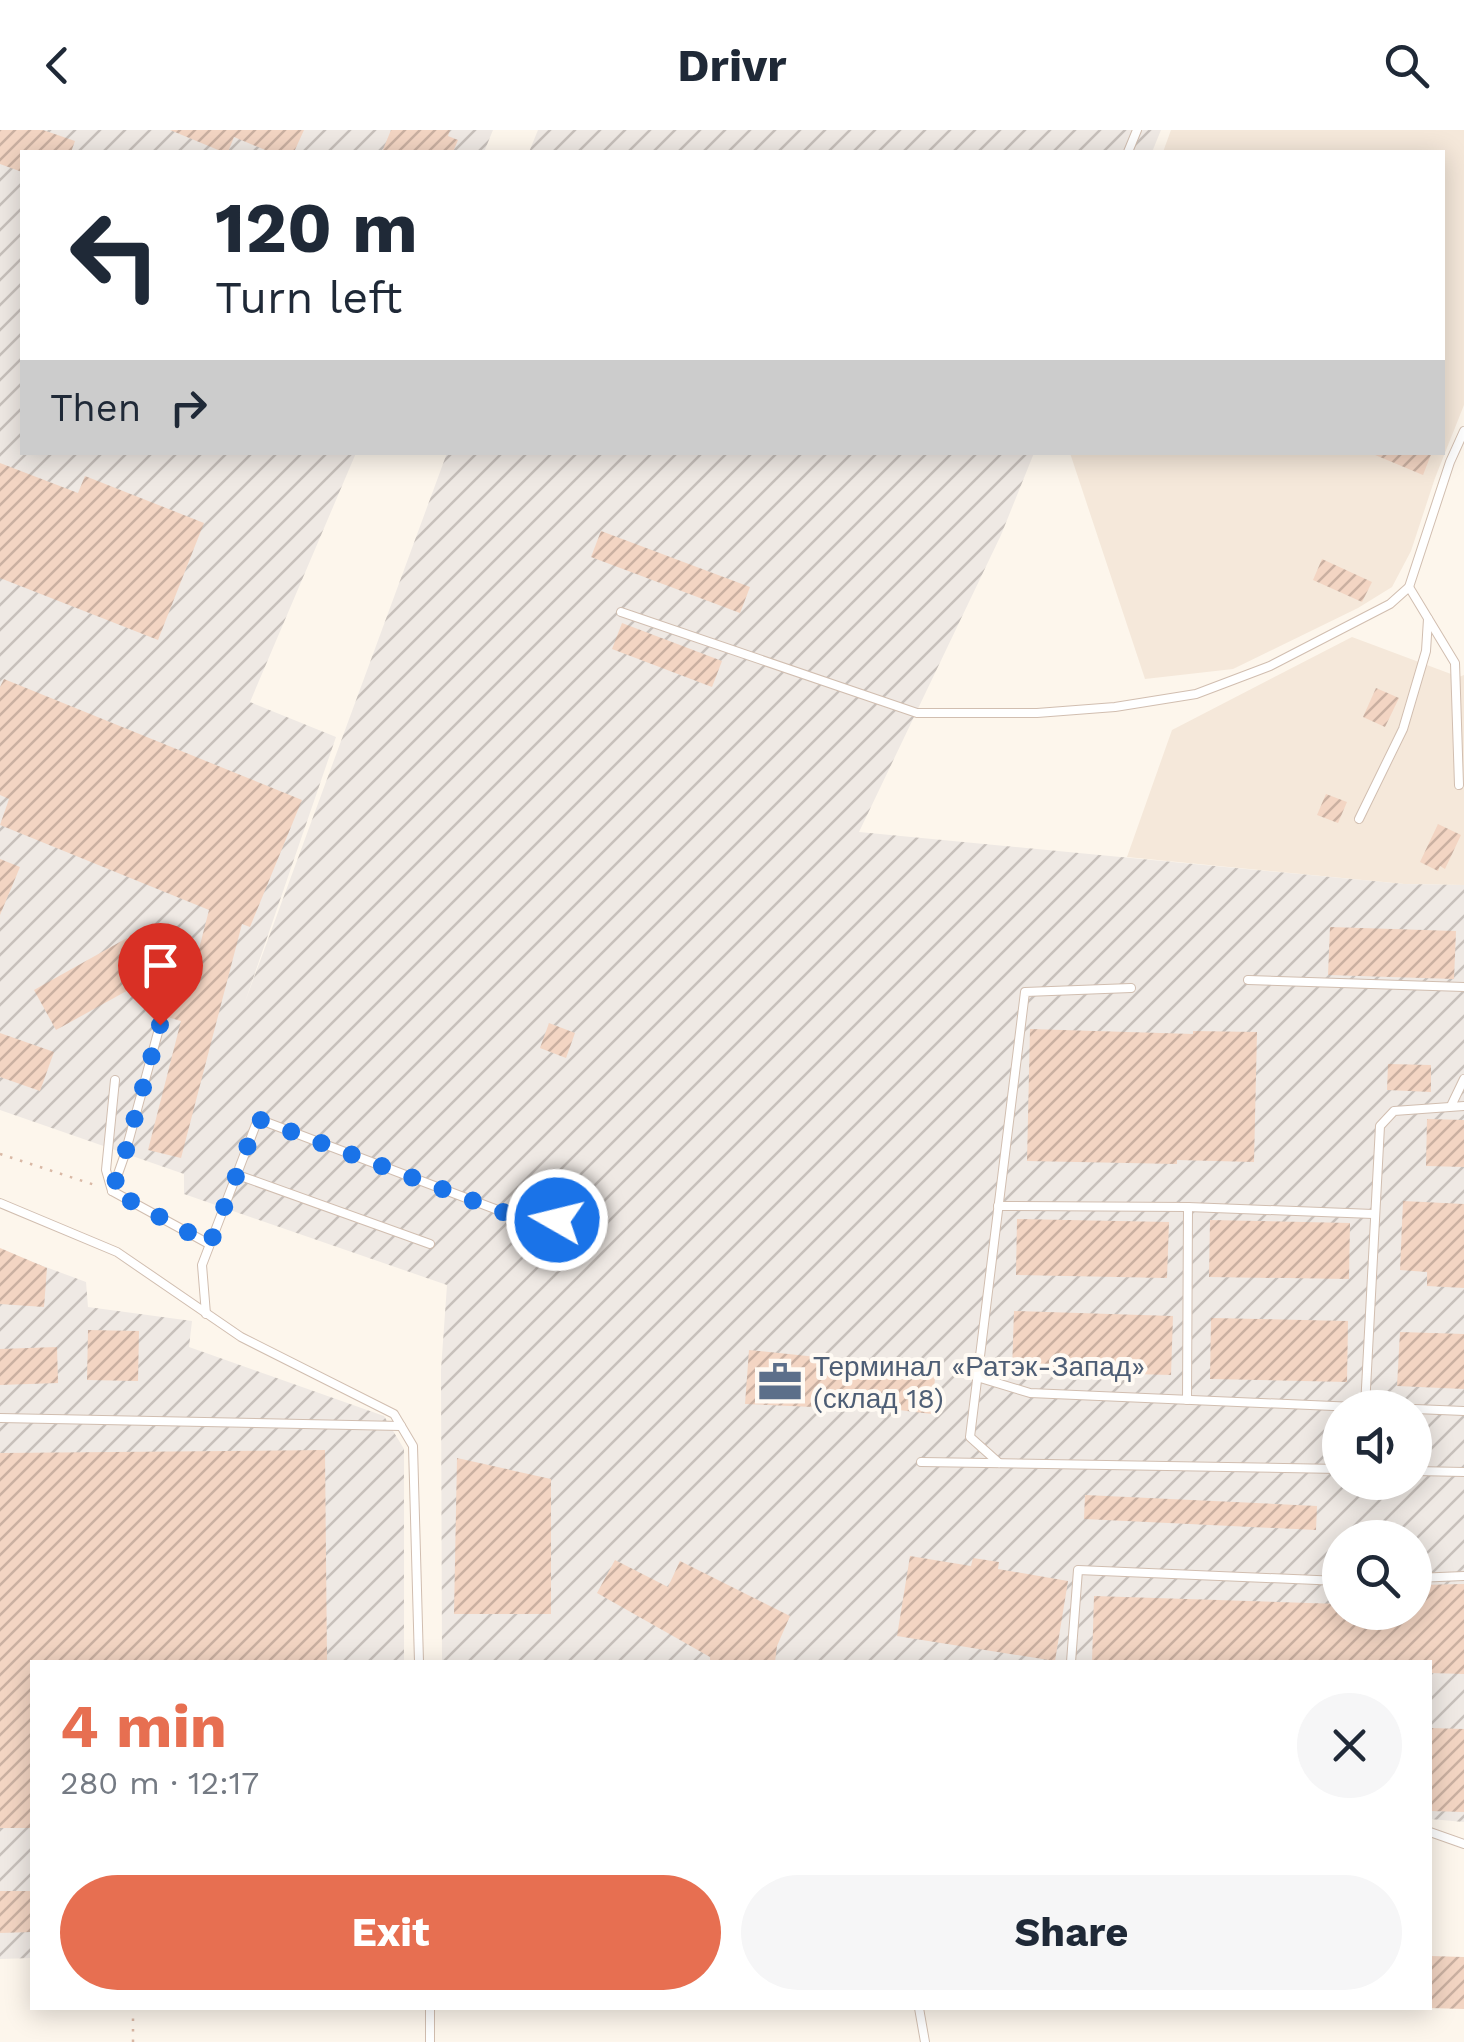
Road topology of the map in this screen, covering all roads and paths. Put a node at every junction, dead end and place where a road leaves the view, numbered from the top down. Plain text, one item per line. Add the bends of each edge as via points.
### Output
1 (1464, 431) edge
2 (1409, 587) junction
3 (621, 612) dead end
4 (1428, 619) junction
5 (1459, 662) edge
6 (1458, 785) dead end
7 (1359, 819) dead end
8 (1248, 980) dead end
9 (1464, 987) edge
10 (1131, 988) dead end
11 (160, 1025) dead end
12 (1464, 1079) edge
13 (116, 1080) dead end
14 (1451, 1106) junction
15 (1464, 1106) edge
16 (0, 1154) edge
17 (235, 1174) junction
18 (112, 1191) junction
19 (0, 1203) edge
20 (998, 1206) junction
21 (1188, 1207) junction
22 (1374, 1214) junction
23 (557, 1220) dead end
24 (210, 1244) junction
25 (430, 1244) dead end
26 (206, 1314) junction
27 (977, 1378) junction
28 (1367, 1390) edge
29 (1187, 1400) junction
30 (1322, 1405) edge
31 (1432, 1410) edge
32 (1464, 1411) edge
33 (0, 1418) edge
34 (401, 1426) junction
35 (921, 1462) dead end
36 (999, 1464) junction
37 (1322, 1469) edge
38 (1432, 1471) edge
39 (1464, 1472) edge
40 (1464, 1576) edge
41 (1432, 1577) edge
42 (1322, 1580) edge
43 (419, 1660) edge
44 (1071, 1660) edge
45 (1432, 1833) edge
46 (1464, 1844) edge
47 (430, 2010) edge
48 (919, 2010) edge
49 (133, 2012) dead end
50 (132, 2042) edge
51 (430, 2042) edge
52 (925, 2042) edge

1 - 2 lane
2 - 3 lane via 1390,604 1270,666 1196,694 1038,713 916,713
2 - 4 lane
4 - 5 lane
4 - 7 lane via 1426,651 1403,728
5 - 6 lane
8 - 9 lane
10 - 20 lane via 1025,992
11 - 18 lane
12 - 14 lane
13 - 18 lane via 106,1170
14 - 15 lane
14 - 22 lane via 1394,1112 1380,1126
16 - 18 path
17 - 23 lane via 258,1119 503,1212
17 - 24 lane
17 - 25 lane
18 - 24 lane
19 - 26 lane via 116,1252
20 - 21 lane
20 - 27 lane
21 - 22 lane
21 - 29 lane
22 - 28 lane
24 - 26 lane via 201,1270
26 - 34 lane via 394,1414
27 - 29 lane via 1030,1393
27 - 36 lane via 970,1437
29 - 30 lane
31 - 32 lane
33 - 34 lane
34 - 43 lane via 413,1446
35 - 36 lane
36 - 37 lane
38 - 39 lane
40 - 41 lane
42 - 44 lane via 1078,1570
45 - 46 lane
47 - 51 lane
48 - 52 lane
49 - 50 path

